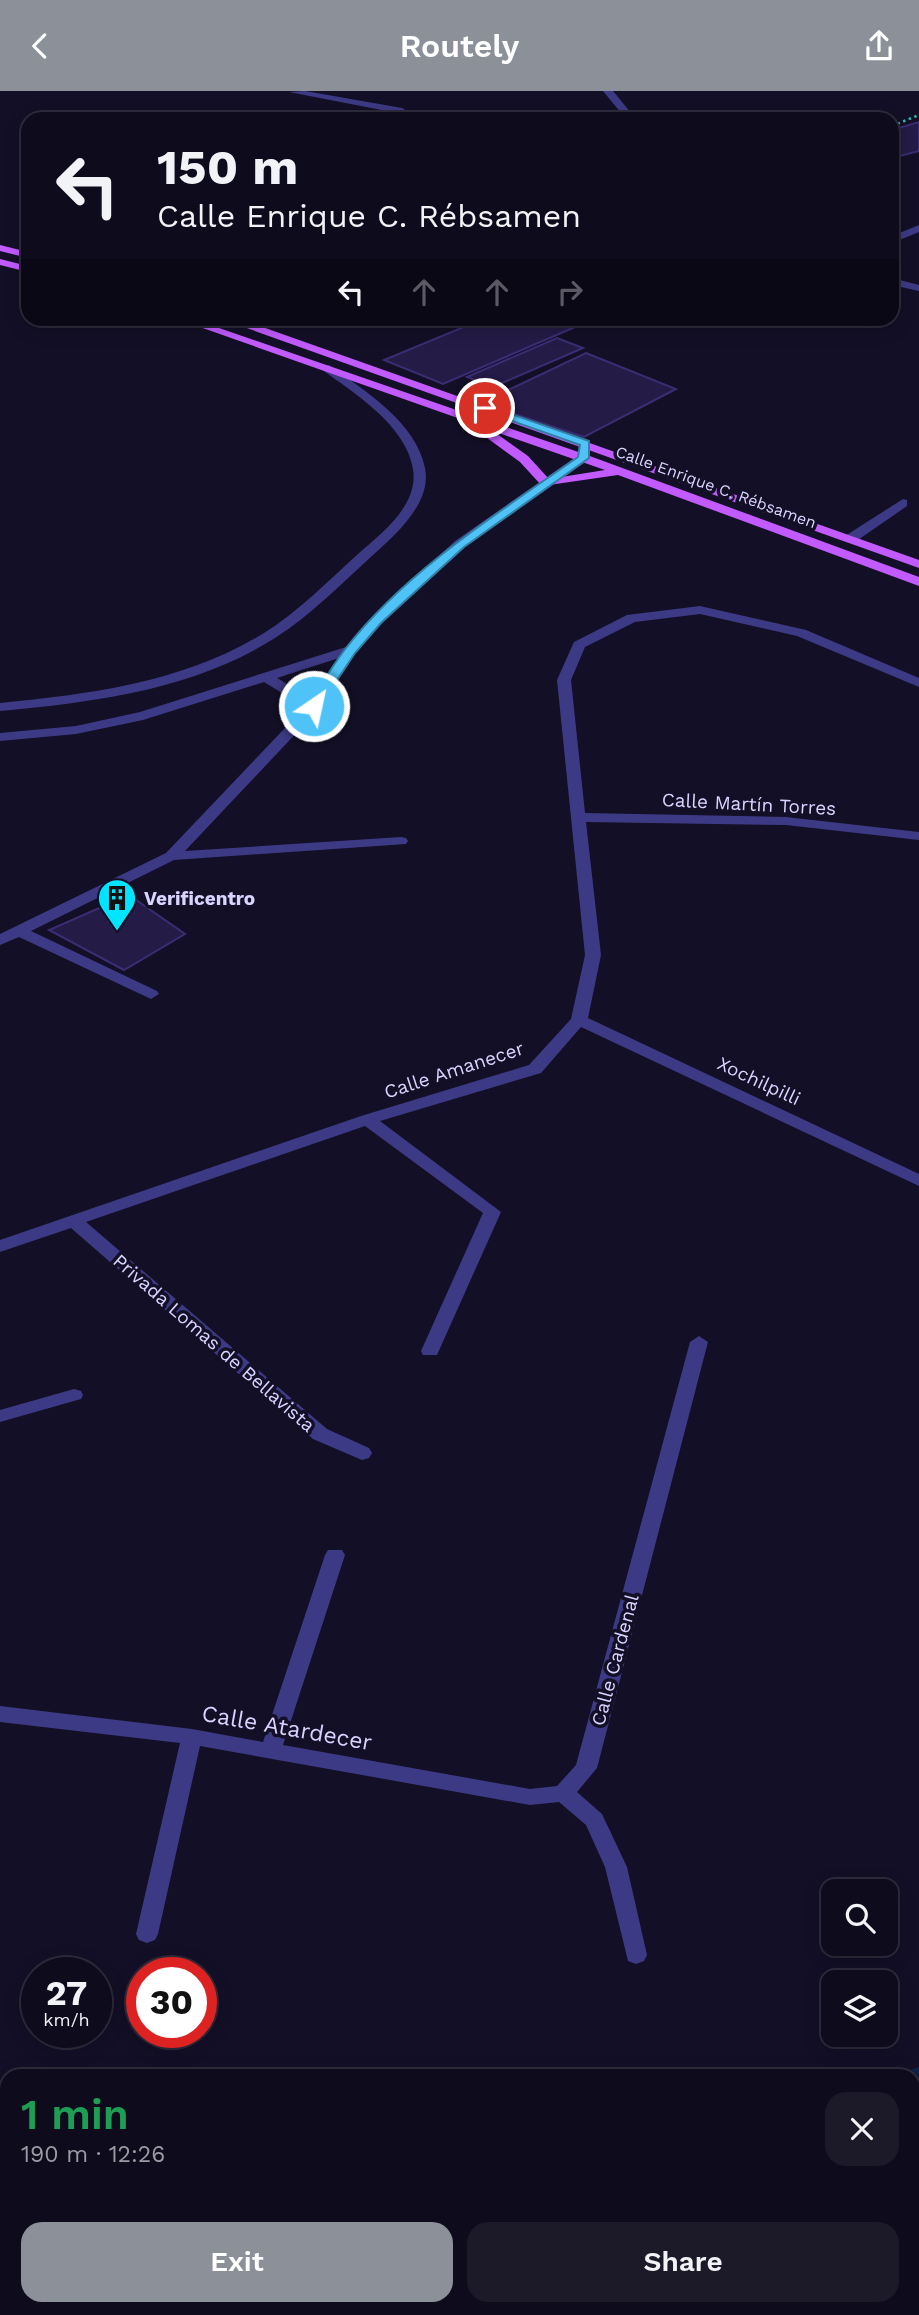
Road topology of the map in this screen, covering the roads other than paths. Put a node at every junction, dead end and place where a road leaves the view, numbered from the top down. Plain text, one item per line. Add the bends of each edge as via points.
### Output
1 (608, 91) edge
2 (294, 92) edge
3 (400, 112) edge
4 (625, 112) edge
5 (919, 228) edge
6 (899, 237) edge
7 (0, 248) edge
8 (21, 253) edge
9 (0, 262) edge
10 (21, 267) edge
11 (899, 283) edge
12 (919, 288) edge
13 (204, 326) edge
14 (252, 326) edge
15 (264, 326) edge
16 (258, 328) junction
17 (324, 367) junction
18 (460, 416) junction
19 (584, 451) junction
20 (618, 471) junction
21 (546, 483) junction
22 (903, 503) dead end
23 (850, 539) junction
24 (919, 564) edge
25 (919, 582) edge
26 (351, 650) junction
27 (265, 677) junction
28 (919, 683) edge
29 (314, 706) junction
30 (0, 707) edge
31 (0, 737) edge
32 (577, 817) junction
33 (919, 836) edge
34 (401, 841) dead end
35 (171, 856) junction
36 (20, 932) junction
37 (0, 940) edge
38 (151, 994) dead end
39 (579, 1020) junction
40 (367, 1120) junction
41 (919, 1181) edge
42 (74, 1221) junction
43 (0, 1246) edge
44 (699, 1342) dead end
45 (430, 1351) dead end
46 (74, 1395) dead end
47 (0, 1416) edge
48 (362, 1453) dead end
49 (335, 1555) dead end
50 (0, 1714) edge
51 (192, 1737) junction
52 (271, 1751) junction
53 (563, 1793) junction
54 (147, 1934) dead end
55 (636, 1955) dead end

1 - 4 street
2 - 3 street
5 - 6 street
7 - 8 main road
9 - 10 main road
11 - 12 street
13 - 17 main road, Calle Enrique C. Rébsamen
14 - 16 main road, Calle Enrique C. Rébsamen
15 - 16 street
16 - 19 main road, Calle Enrique C. Rébsamen
17 - 18 main road, Calle Enrique C. Rébsamen
17 - 30 street via 378,408 416,457 421,479 412,506 392,531 297,616 234,655 122,691
18 - 19 main road, Calle Enrique C. Rébsamen
18 - 21 main road via 495,436
19 - 20 main road, Calle Enrique C. Rébsamen
19 - 21 street
19 - 23 main road, Calle Enrique C. Rébsamen
20 - 21 main road
20 - 25 main road, Calle Enrique C. Rébsamen
21 - 26 street via 460,544
22 - 23 street
23 - 24 main road, Calle Enrique C. Rébsamen
26 - 27 street
26 - 29 street
27 - 29 street
27 - 31 street via 143,716 76,730
28 - 32 street, Calle Amanecer via 801,633 700,610 632,618 579,645 564,680
29 - 35 street
32 - 33 street, Calle Martín Torres via 786,821
32 - 39 street, Calle Amanecer via 593,955
34 - 35 street
35 - 36 street
36 - 37 street
36 - 38 street
39 - 40 street, Calle Amanecer via 536,1069
39 - 41 street, Xochilpilli
40 - 42 street, Calle Amanecer
40 - 45 street, Calle Amanecer via 492,1212
42 - 43 street, Calle Amanecer
42 - 48 street, Privada Lomas de Bellavista via 320,1434
44 - 53 street, Calle Cardenal via 586,1768
46 - 47 street
49 - 52 street
50 - 51 street, Calle Atardecer
51 - 52 street, Calle Atardecer
51 - 54 street
52 - 53 street, Calle Atardecer via 530,1797
53 - 55 street via 594,1820 616,1867

